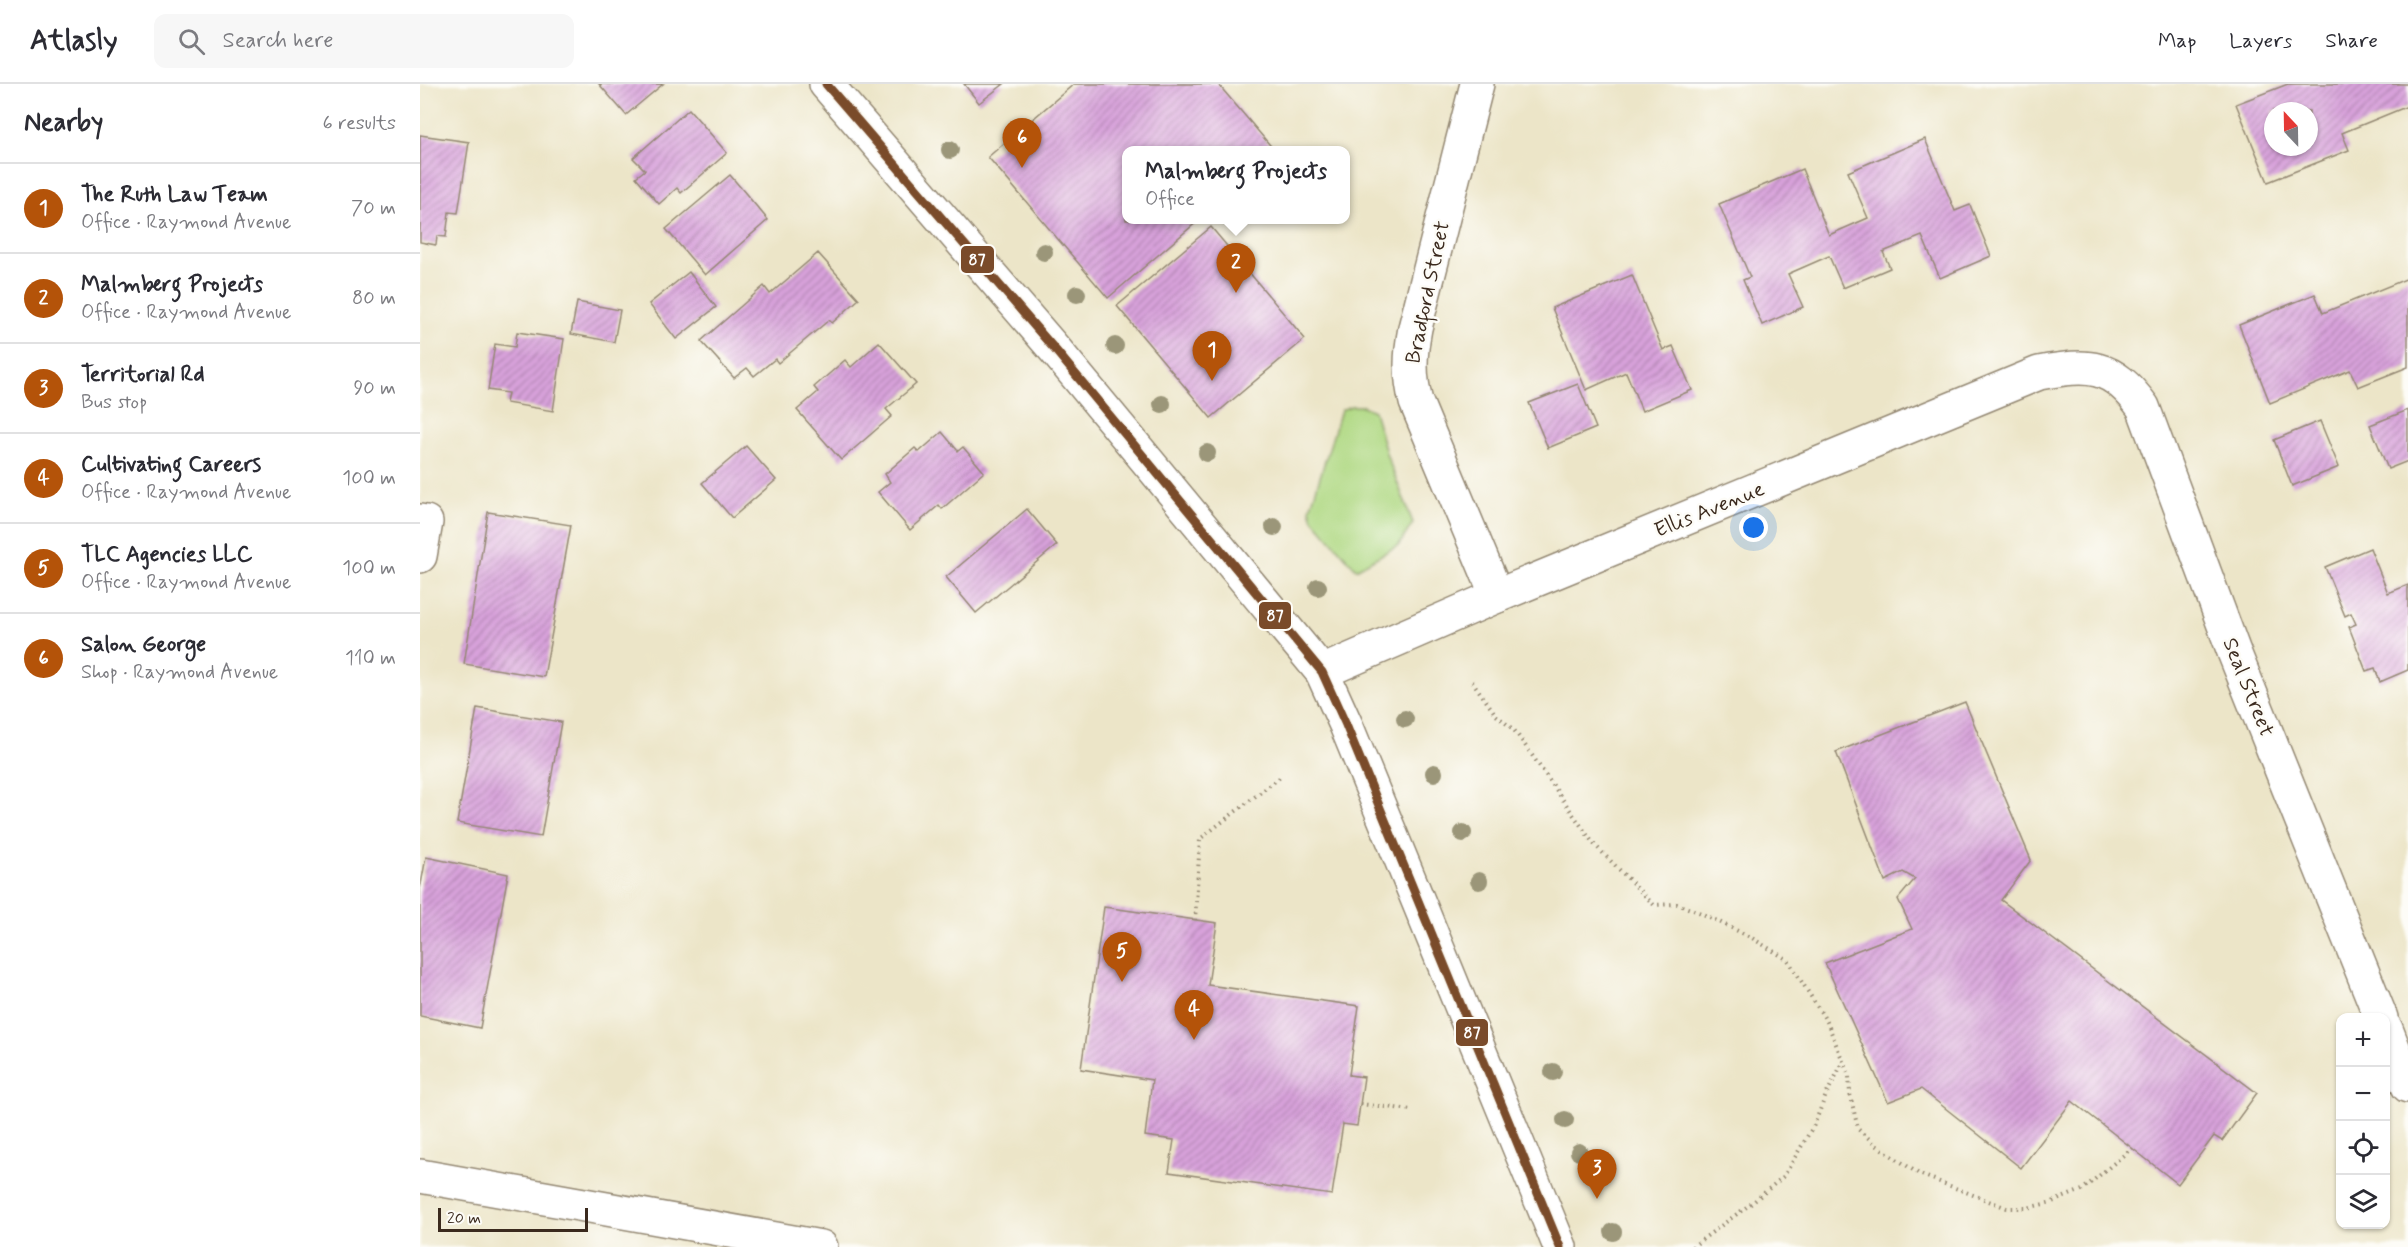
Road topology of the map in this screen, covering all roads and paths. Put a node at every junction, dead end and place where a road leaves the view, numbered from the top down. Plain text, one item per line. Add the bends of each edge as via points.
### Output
1 (826, 84) edge
2 (1478, 84) edge
3 (2101, 369) joint
4 (420, 521) edge
5 (420, 556) edge
6 (1497, 596) junction
7 (1322, 672) junction
8 (1472, 681) dead end
9 (1283, 775) dead end
10 (1195, 920) dead end
11 (2379, 1013) edge
12 (2390, 1041) edge
13 (1844, 1062) junction
14 (2408, 1086) edge
15 (1360, 1104) dead end
16 (1412, 1110) dead end
17 (2132, 1148) dead end
18 (420, 1176) edge
19 (820, 1247) edge
20 (1560, 1247) edge
21 (1692, 1247) edge

1 - 7 street via 1057,352
2 - 6 street, Bradford Street via 1415,328 1410,381
3 - 6 street, Ellis Avenue via 2071,367 2039,373
3 - 11 street, Seal Street via 2130,390 2143,407 2234,652
4 - 5 street via 426,522
6 - 7 street, Ellis Avenue
7 - 20 street via 1347,724
8 - 13 path via 1496,715 1514,730 1593,843 1654,905 1677,904 1701,913 1788,960 1827,1022
9 - 10 path via 1200,839
12 - 14 street
13 - 17 path via 1858,1129 1919,1174 2007,1208 2027,1208 2082,1190
13 - 21 path via 1784,1176
15 - 16 path
18 - 19 street

